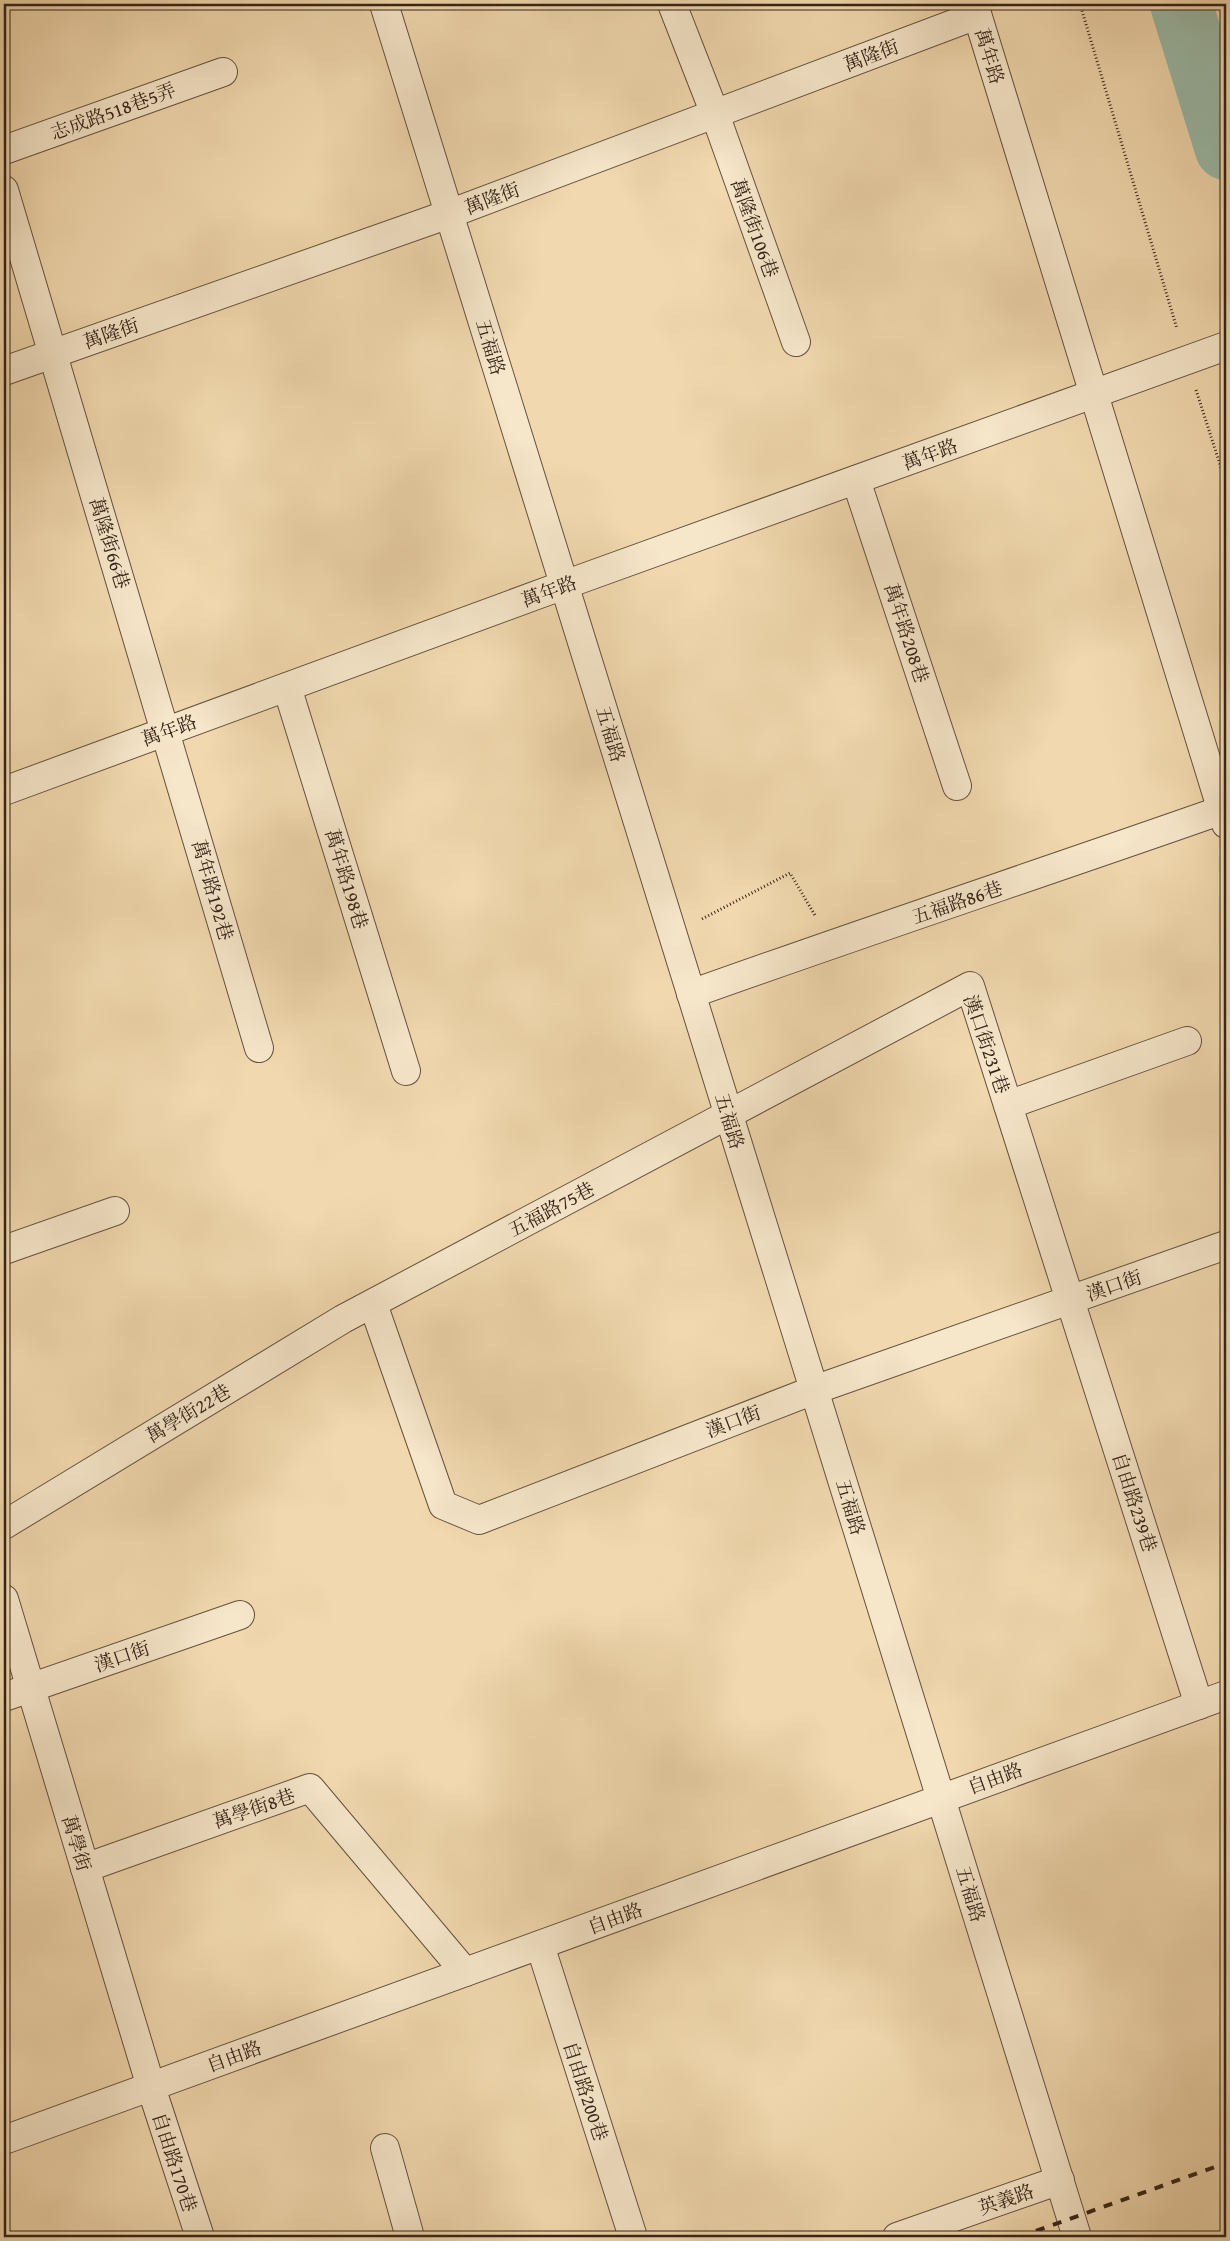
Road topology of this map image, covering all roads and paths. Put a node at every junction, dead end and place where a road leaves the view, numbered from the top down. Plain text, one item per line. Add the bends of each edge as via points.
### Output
1 (384, 4) edge
2 (672, 4) edge
3 (1080, 4) edge
4 (976, 9) edge
5 (223, 72) dead end
6 (715, 114) junction
7 (4, 150) edge
8 (4, 190) edge
9 (449, 214) junction
10 (796, 342) dead end
11 (1226, 346) edge
12 (52, 354) junction
13 (1187, 360) junction
14 (4, 371) edge
15 (1096, 394) junction
16 (856, 480) junction
17 (1226, 483) edge
18 (564, 585) junction
19 (287, 687) junction
20 (167, 731) junction
21 (957, 786) dead end
22 (4, 791) edge
23 (1224, 817) edge
24 (673, 934) junction
25 (831, 944) junction
26 (691, 994) junction
27 (1187, 1041) dead end
28 (260, 1048) dead end
29 (406, 1071) dead end
30 (1008, 1106) junction
31 (728, 1115) junction
32 (115, 1211) dead end
33 (1226, 1246) edge
34 (4, 1250) edge
35 (1071, 1300) junction
36 (373, 1304) junction
37 (814, 1390) junction
38 (4, 1525) edge
39 (4, 1599) edge
40 (240, 1615) dead end
41 (30, 1688) junction
42 (1226, 1695) edge
43 (4, 1697) edge
44 (1199, 1705) junction
45 (941, 1798) junction
46 (85, 1868) junction
47 (540, 1945) junction
48 (465, 1972) junction
49 (151, 2087) junction
50 (4, 2140) edge
51 (386, 2148) dead end
52 (1060, 2180) junction
53 (200, 2237) edge
54 (410, 2237) edge
55 (632, 2237) edge
56 (897, 2237) edge
57 (1077, 2237) edge

1 - 9 street, 五福路
2 - 6 street, 萬隆街106巷
3 - 13 path
4 - 6 street, 萬隆街
4 - 15 street, 萬年路
5 - 7 street, 志成路518巷5弄
6 - 9 street, 萬隆街
6 - 10 street, 萬隆街106巷
8 - 12 street, 萬隆街66巷
9 - 12 street, 萬隆街
9 - 18 street, 五福路
11 - 13 street, 萬年路
12 - 14 street, 萬隆街
12 - 20 street, 萬隆街66巷
13 - 15 street, 萬年路
13 - 17 path
15 - 16 street, 萬年路
15 - 23 street, 萬年路
16 - 18 street, 萬年路
16 - 21 street, 萬年路208巷
18 - 19 street, 萬年路
18 - 24 street, 五福路
19 - 20 street, 萬年路
19 - 29 street, 萬年路198巷
20 - 22 street, 萬年路
20 - 28 street, 萬年路192巷
23 - 25 street, 五福路86巷
24 - 25 path via 790,873
24 - 26 street, 五福路
25 - 26 street, 五福路86巷
26 - 31 street, 五福路
27 - 30 street
30 - 31 street, 漢口街231巷 via 970,986
30 - 35 street, 漢口街231巷
31 - 36 street, 五福路75巷
31 - 37 street, 五福路
32 - 34 street
33 - 35 street, 漢口街
35 - 37 street, 漢口街
35 - 44 street, 自由路239巷
36 - 37 street, 漢口街 via 443,1505 479,1520
36 - 38 street, 萬學街22巷 via 343,1319
37 - 45 street, 五福路
39 - 41 street, 萬學街
40 - 41 street, 漢口街
41 - 43 street, 漢口街
41 - 46 street, 萬學街
42 - 44 street, 自由路
44 - 45 street, 自由路
45 - 47 street, 自由路
45 - 52 street, 五福路
46 - 48 street, 萬學街8巷 via 310,1788
46 - 49 street, 萬學街
47 - 48 street, 自由路
47 - 55 street, 自由路200巷
48 - 49 street, 自由路
49 - 50 street, 自由路
49 - 53 street, 自由路170巷
51 - 54 street
52 - 56 street, 英義路
52 - 57 street, 五福路

